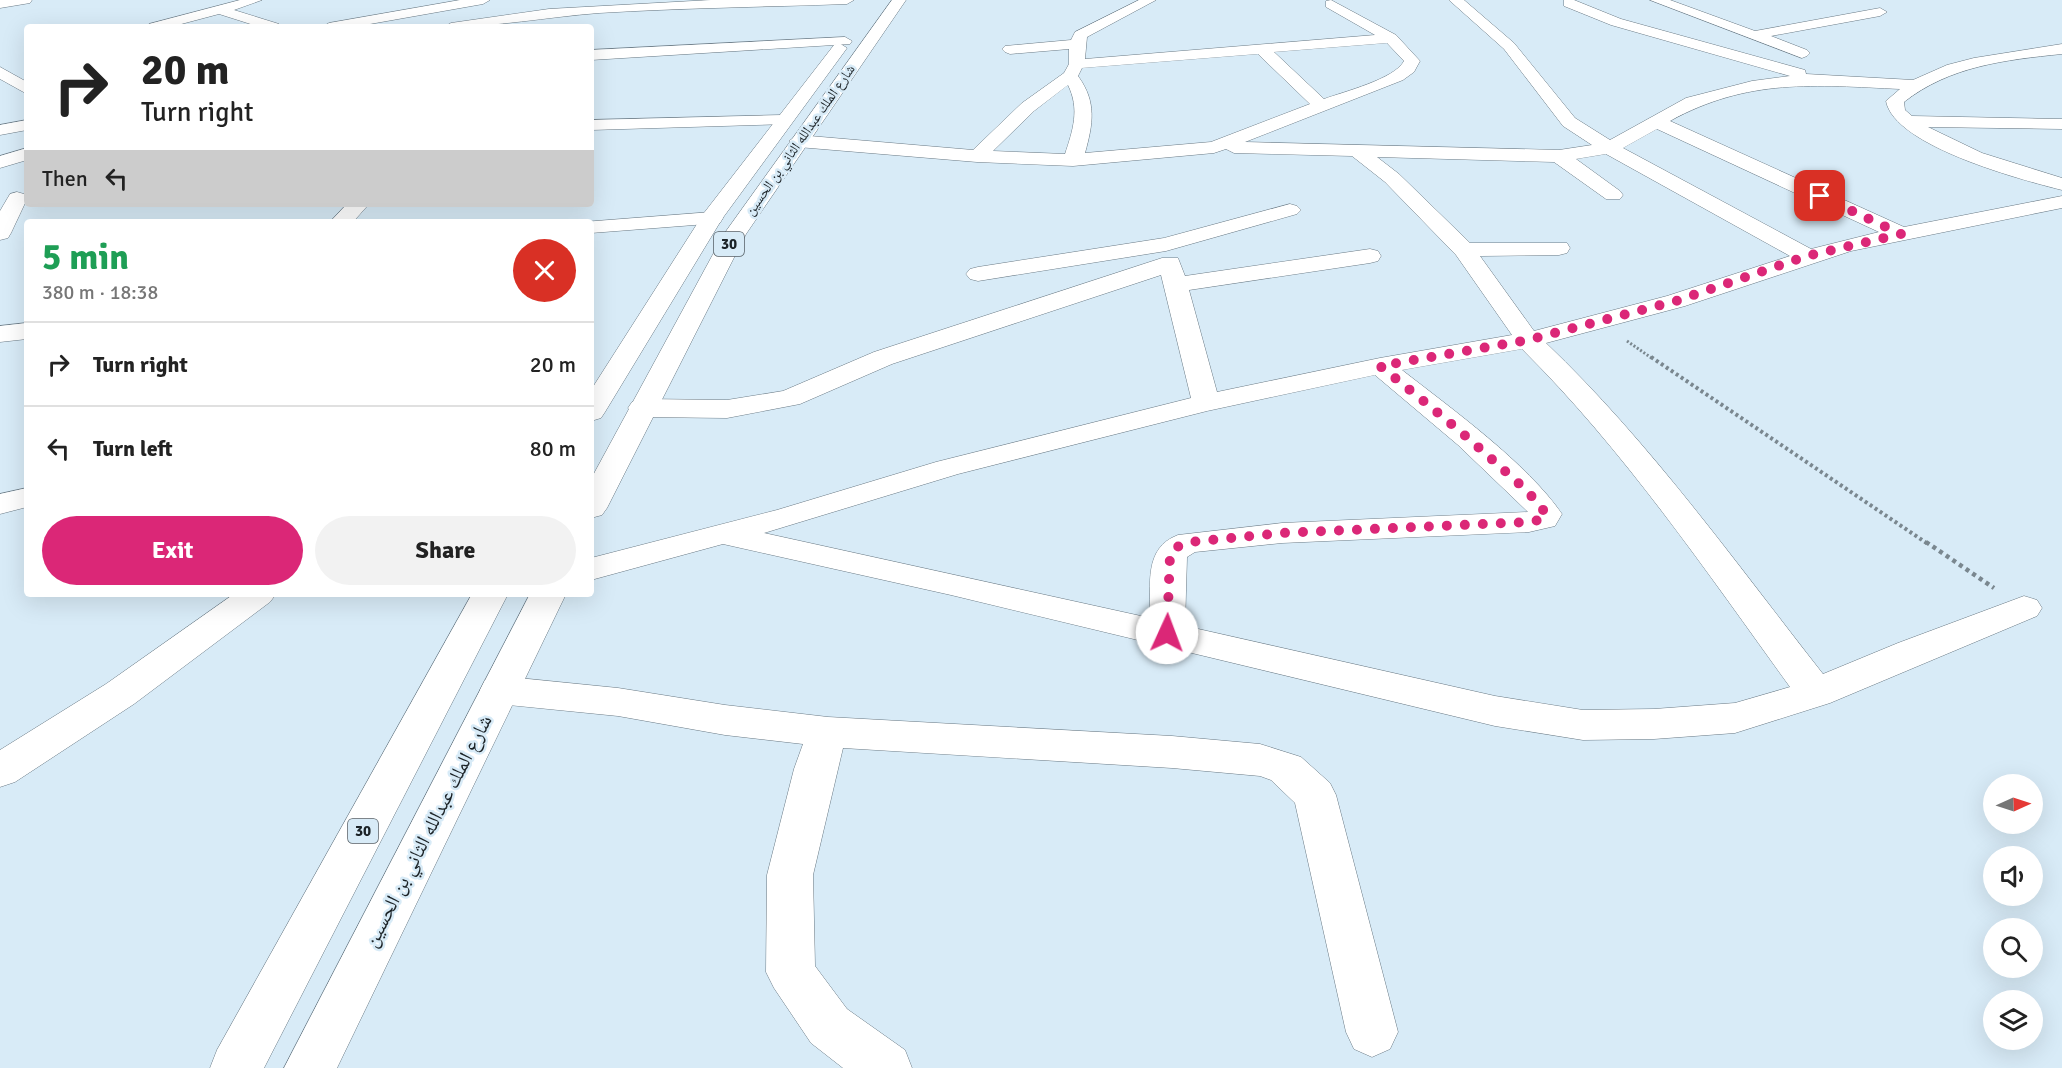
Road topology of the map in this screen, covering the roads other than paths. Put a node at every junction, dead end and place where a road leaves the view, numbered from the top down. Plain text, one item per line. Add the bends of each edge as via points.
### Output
1 (25, 0) edge
2 (483, 0) edge
3 (613, 0) edge
4 (848, 0) edge
5 (878, 0) edge
6 (898, 0) edge
7 (1127, 0) edge
8 (1456, 0) edge
9 (1657, 0) edge
10 (247, 1) edge
11 (1147, 1) edge
12 (449, 2) edge
13 (1569, 3) dead end
14 (0, 4) edge
15 (1331, 4) dead end
16 (218, 9) junction
17 (596, 10) junction
18 (1880, 12) dead end
19 (165, 24) edge
20 (265, 24) edge
21 (343, 24) edge
22 (469, 24) edge
23 (577, 24) edge
24 (864, 28) junction
25 (1753, 36) junction
26 (1391, 38) junction
27 (1077, 44) junction
28 (1261, 48) junction
29 (1010, 49) dead end
30 (2062, 49) edge
31 (594, 55) edge
32 (18, 64) dead end
33 (1825, 67) junction
34 (0, 70) edge
35 (1073, 70) junction
36 (1903, 85) junction
37 (24, 88) edge
38 (1321, 106) junction
39 (783, 120) junction
40 (0, 121) edge
41 (1906, 121) junction
42 (1657, 122) junction
43 (24, 124) edge
44 (2062, 124) edge
45 (24, 125) edge
46 (594, 125) edge
47 (0, 130) edge
48 (798, 141) junction
49 (1214, 147) junction
50 (1609, 148) junction
51 (1356, 149) junction
52 (24, 155) edge
53 (977, 156) junction
54 (1559, 156) junction
55 (1073, 160) junction
56 (0, 162) edge
57 (2062, 184) edge
58 (1613, 195) dead end
59 (15, 198) edge
60 (2062, 202) edge
61 (356, 207) edge
62 (1290, 210) dead end
63 (712, 218) junction
64 (344, 219) edge
65 (594, 226) edge
66 (0, 233) edge
67 (1901, 234) junction
68 (1559, 248) dead end
69 (1464, 250) junction
70 (1370, 256) dead end
71 (1807, 256) junction
72 (1171, 265) junction
73 (978, 274) dead end
74 (24, 331) edge
75 (0, 334) edge
76 (1528, 340) junction
77 (1380, 366) junction
78 (1206, 403) junction
79 (594, 407) edge
80 (642, 408) junction
81 (24, 498) edge
82 (594, 502) edge
83 (0, 504) edge
84 (725, 534) junction
85 (594, 568) edge
86 (254, 597) edge
87 (488, 597) edge
88 (546, 597) edge
89 (2024, 608) road end
90 (1167, 633) junction
91 (499, 690) junction
92 (1816, 693) junction
93 (828, 732) junction
94 (0, 771) edge
95 (1372, 1032) dead end
96 (236, 1068) edge
97 (310, 1068) edge
98 (886, 1068) edge

1 - 14 street
2 - 12 street
3 - 17 street
4 - 17 street
5 - 24 street, شارع الملك عبدالله الثاني بن الحسين / 30
6 - 24 street, شارع الملك عبدالله الثاني بن الحسين / 30
7 - 11 street
8 - 50 street via 1509,46 1569,122
9 - 25 street
10 - 16 street
11 - 27 street via 1080,35
12 - 21 street
13 - 33 street via 1616,22
15 - 26 street
16 - 19 street
16 - 20 street
17 - 22 street
17 - 23 street
18 - 25 street
24 - 31 street
24 - 39 street, شارع الملك عبدالله الثاني بن الحسين / 30
24 - 48 street, شارع الملك عبدالله الثاني بن الحسين / 30
25 - 33 street
26 - 28 street
26 - 38 street via 1409,54 1412,61 1408,69 1397,77
27 - 29 street
27 - 35 street
28 - 35 street
28 - 38 street
30 - 36 street via 1965,65
32 - 34 street
33 - 36 street
33 - 42 street via 1692,102
34 - 37 street
35 - 53 street
35 - 55 street via 1082,90 1085,114
36 - 41 street via 1895,101 1897,112
38 - 49 street
39 - 46 street
39 - 63 street, شارع الملك عبدالله الثاني بن الحسين / 30
40 - 43 street
41 - 44 street
41 - 57 street via 1971,155
42 - 50 street
42 - 67 street
45 - 47 street
48 - 53 street
48 - 80 street, شارع الملك عبدالله الثاني بن الحسين / 30 via 735,234
49 - 51 street
49 - 55 street
50 - 54 street
50 - 71 street
51 - 54 street
51 - 69 street via 1392,178
52 - 56 street
53 - 55 street
54 - 58 street
59 - 66 street
60 - 67 street
61 - 64 street
62 - 72 street
63 - 65 street
63 - 79 street, شارع الملك عبدالله الثاني بن الحسين / 30
67 - 71 street
68 - 69 street
69 - 76 street
70 - 72 street
71 - 76 street via 1676,301
72 - 73 street
72 - 78 street
72 - 80 street via 883,358 790,398 727,409
74 - 75 street
76 - 77 street
76 - 92 street via 1622,442
77 - 78 street
77 - 90 street via 1457,427 1510,476 1541,507 1546,514 1544,519 1282,533 1191,542 1177,547 1170,555
78 - 84 street via 947,468
80 - 82 street, شارع الملك عبدالله الثاني بن الحسين / 30
81 - 83 street
84 - 85 street
84 - 90 street
86 - 94 street via 120,694
87 - 96 street, 30
88 - 91 street, شارع الملك عبدالله الثاني بن الحسين
89 - 92 street
90 - 92 street via 1495,711 1583,724 1735,718
91 - 93 street via 618,702
91 - 97 street, شارع الملك عبدالله الثاني بن الحسين
93 - 95 street via 1172,752 1260,760 1286,768 1315,795
93 - 98 street via 815,769 790,875 791,972 829,1026

